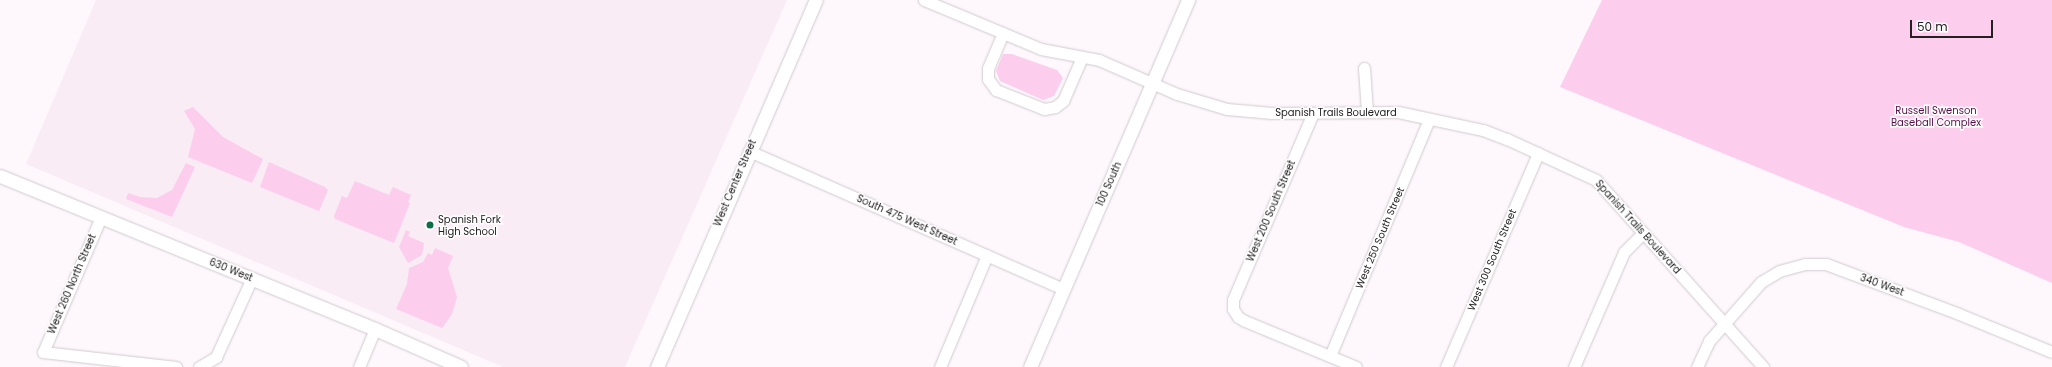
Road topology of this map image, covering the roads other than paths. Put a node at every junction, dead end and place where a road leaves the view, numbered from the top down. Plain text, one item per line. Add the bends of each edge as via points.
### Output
1 (816, 0) edge
2 (924, 0) edge
3 (1188, 0) edge
4 (1004, 33) junction
5 (1082, 57) junction
6 (1364, 68) dead end
7 (1153, 83) junction
8 (1367, 112) junction
9 (1313, 113) junction
10 (1429, 120) junction
11 (749, 151) junction
12 (1538, 153) junction
13 (0, 176) edge
14 (101, 217) junction
15 (1643, 233) junction
16 (987, 255) junction
17 (252, 278) junction
18 (1064, 289) junction
19 (1724, 323) junction
20 (375, 329) junction
21 (2052, 352) edge
22 (1330, 356) junction
23 (176, 367) edge
24 (199, 367) edge
25 (359, 367) edge
26 (461, 367) edge
27 (657, 367) edge
28 (940, 367) edge
29 (1030, 367) edge
30 (1356, 367) edge
31 (1446, 367) edge
32 (1574, 367) edge
33 (1697, 367) edge
34 (1763, 367) edge

1 - 11 street, West Center Street
2 - 4 street, Spanish Trails Boulevard
3 - 7 street, 100 South
4 - 5 street, Spanish Trails Boulevard via 1041,49
4 - 5 street via 988,68 988,79 996,90 1044,109 1055,107 1063,101
5 - 7 street, Spanish Trails Boulevard via 1114,65
6 - 8 street
7 - 9 street, Spanish Trails Boulevard via 1200,102 1227,109
7 - 18 street, 100 South
8 - 9 street, Spanish Trails Boulevard
8 - 10 street, Spanish Trails Boulevard via 1398,112
9 - 22 street, West 200 South Street via 1233,300 1233,309 1238,317 1245,321
10 - 12 street, Spanish Trails Boulevard via 1483,130
10 - 22 street, West 250 South Street
11 - 16 street, South 475 West Street
11 - 27 street, West Center Street
12 - 15 street, Spanish Trails Boulevard via 1596,180
12 - 31 street, West 300 South Street
13 - 14 street, 630 West
14 - 17 street, 630 West
14 - 23 street, West 260 North Street via 44,352
15 - 19 street, Spanish Trails Boulevard
15 - 32 street via 1624,252
16 - 18 street, South 475 West Street
16 - 28 street
17 - 20 street, 630 West
17 - 24 street via 216,357
18 - 29 street, 100 South
19 - 21 street, 340 West via 1761,282 1780,271 1805,264 1826,264
19 - 33 street, 340 West via 1709,340
19 - 34 street, Spanish Trails Boulevard
20 - 25 street
20 - 26 street, 630 West
22 - 30 street

